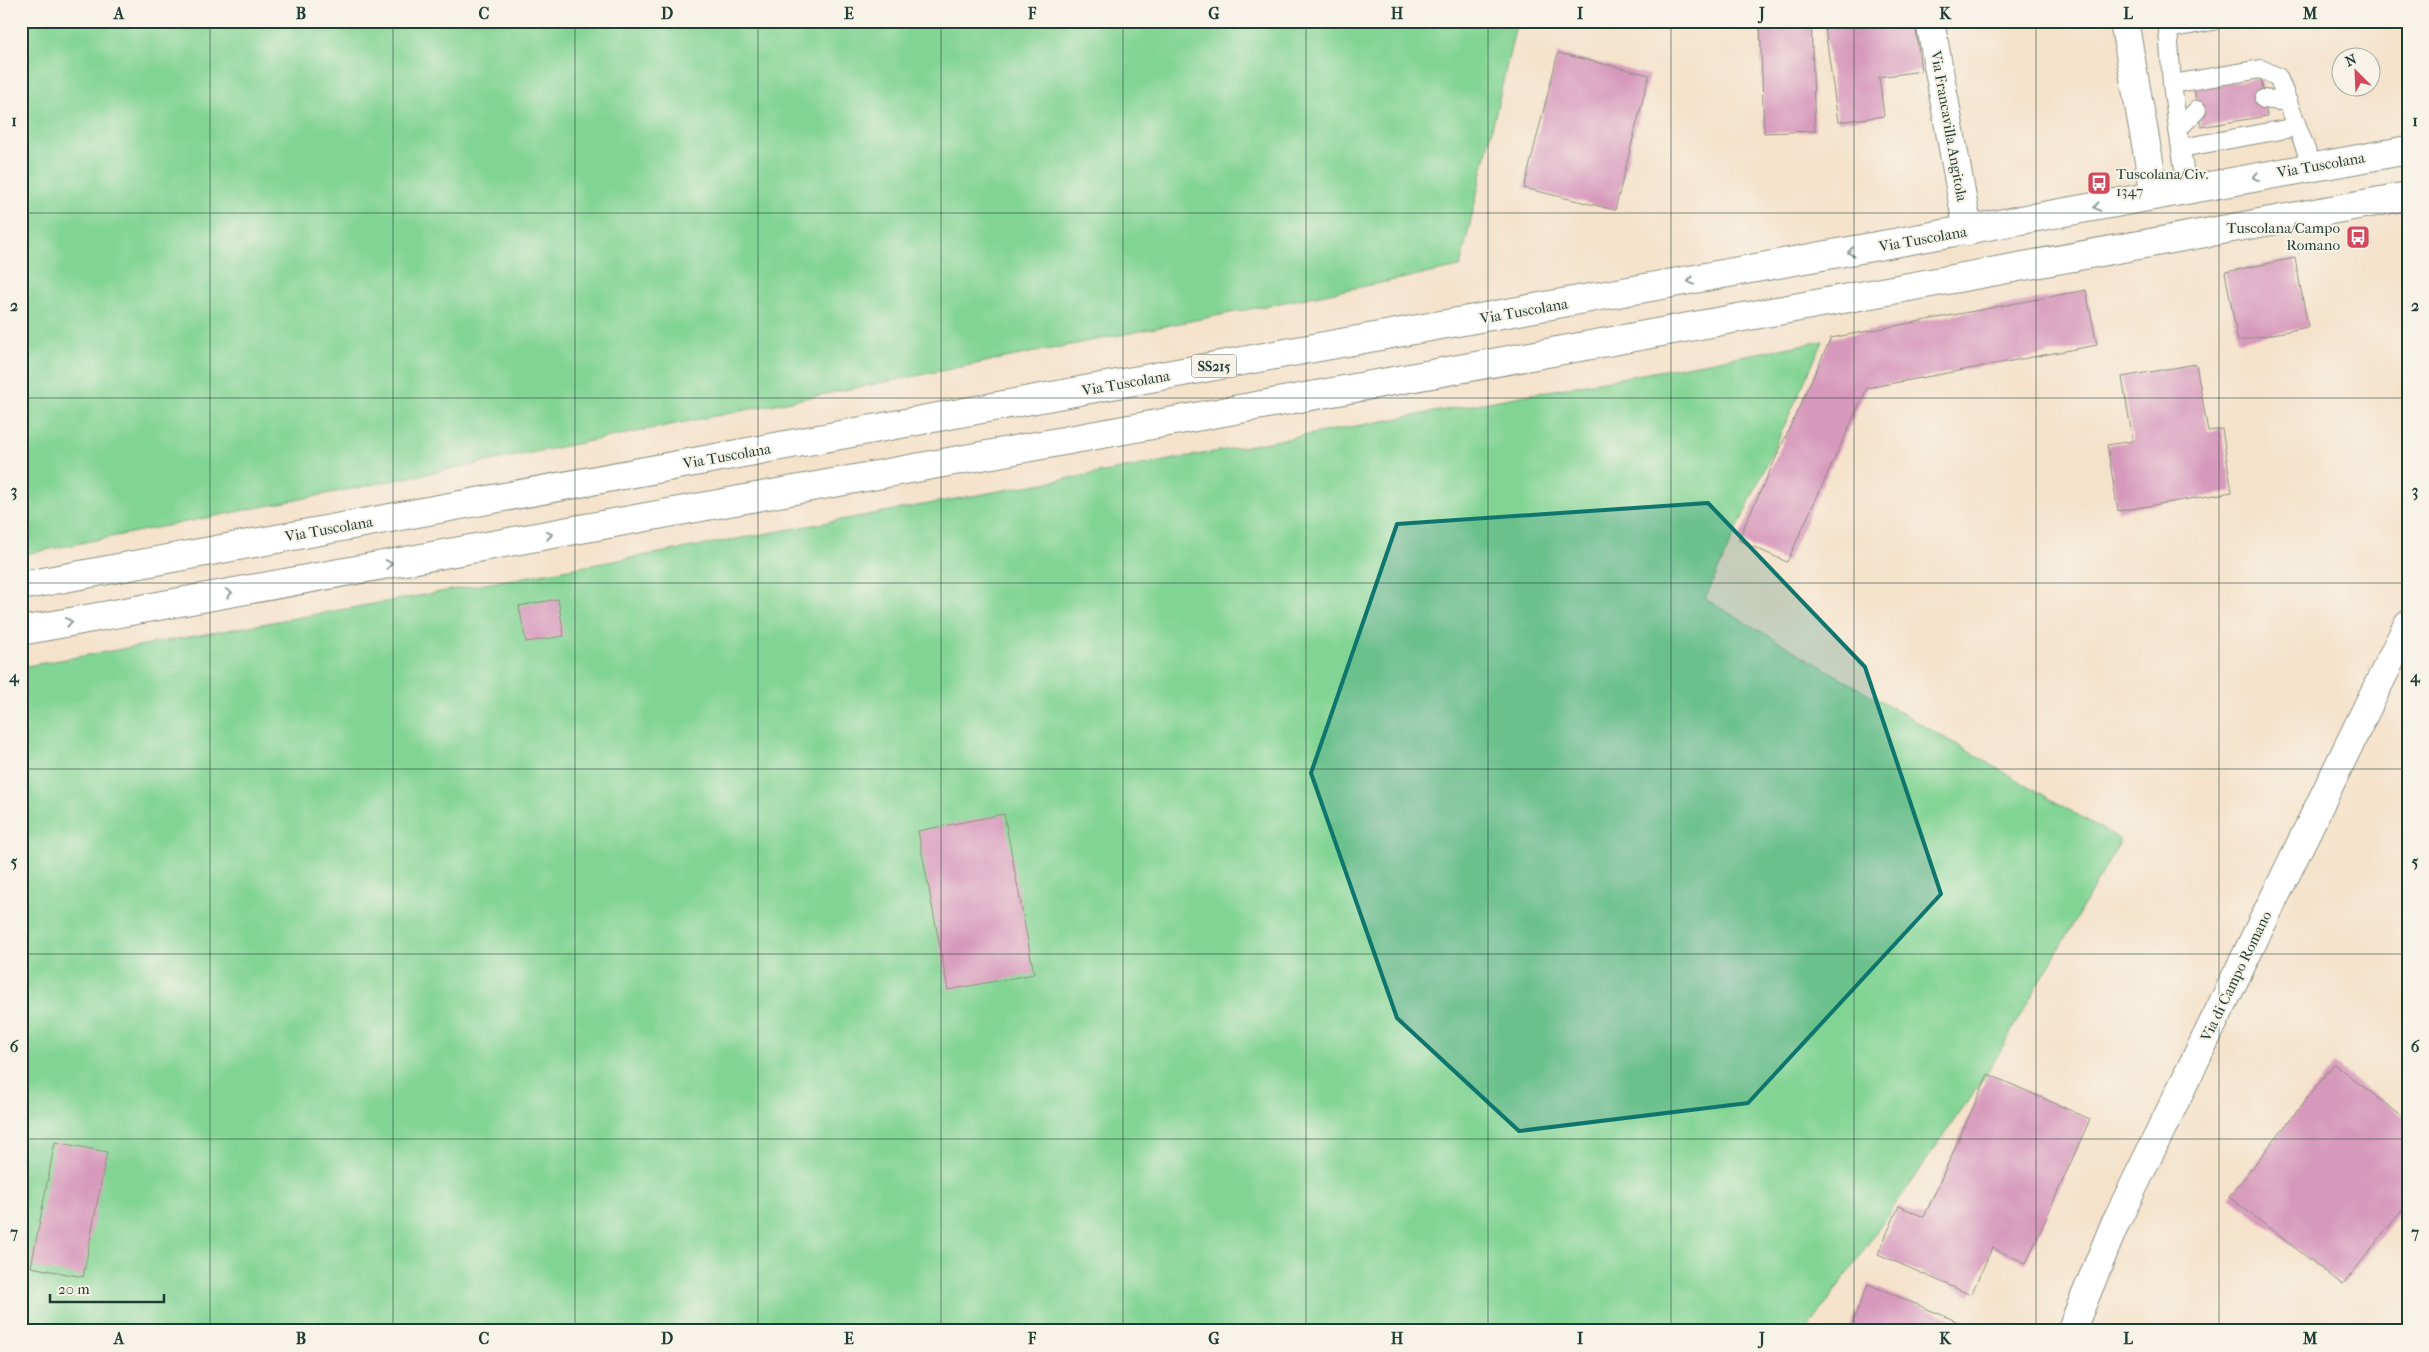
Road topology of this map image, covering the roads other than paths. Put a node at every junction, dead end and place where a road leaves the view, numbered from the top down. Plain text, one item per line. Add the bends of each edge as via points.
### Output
1 (1930, 21) edge
2 (2124, 21) edge
3 (2213, 21) edge
4 (2167, 25) edge
5 (2172, 84) junction
6 (2264, 99) dead end
7 (2288, 102) junction
8 (2197, 110) dead end
9 (2297, 127) junction
10 (2178, 129) junction
11 (2181, 148) junction
12 (2408, 150) edge
13 (2312, 166) junction
14 (2186, 189) junction
15 (2155, 196) junction
16 (2408, 196) edge
17 (1968, 231) junction
18 (21, 586) edge
19 (2408, 624) edge
20 (21, 631) edge
21 (2070, 1331) edge

1 - 17 main road, Via Francavilla Angitola
2 - 15 main road
3 - 4 lane
4 - 5 lane
5 - 7 lane via 2261,69 2278,77
5 - 10 lane
6 - 7 lane
7 - 9 lane
8 - 10 lane
9 - 11 lane
9 - 13 lane
10 - 11 lane
11 - 14 lane
12 - 13 main road, Via Tuscolana / SS215
13 -> 14 main road, Via Tuscolana / SS215
14 - 15 main road, Via Tuscolana / SS215
15 -> 17 main road, Via Tuscolana / SS215
20 -> 16 main road
17 -> 18 main road, Via Tuscolana / SS215
19 - 21 main road, Via di Campo Romano via 2114,1226

